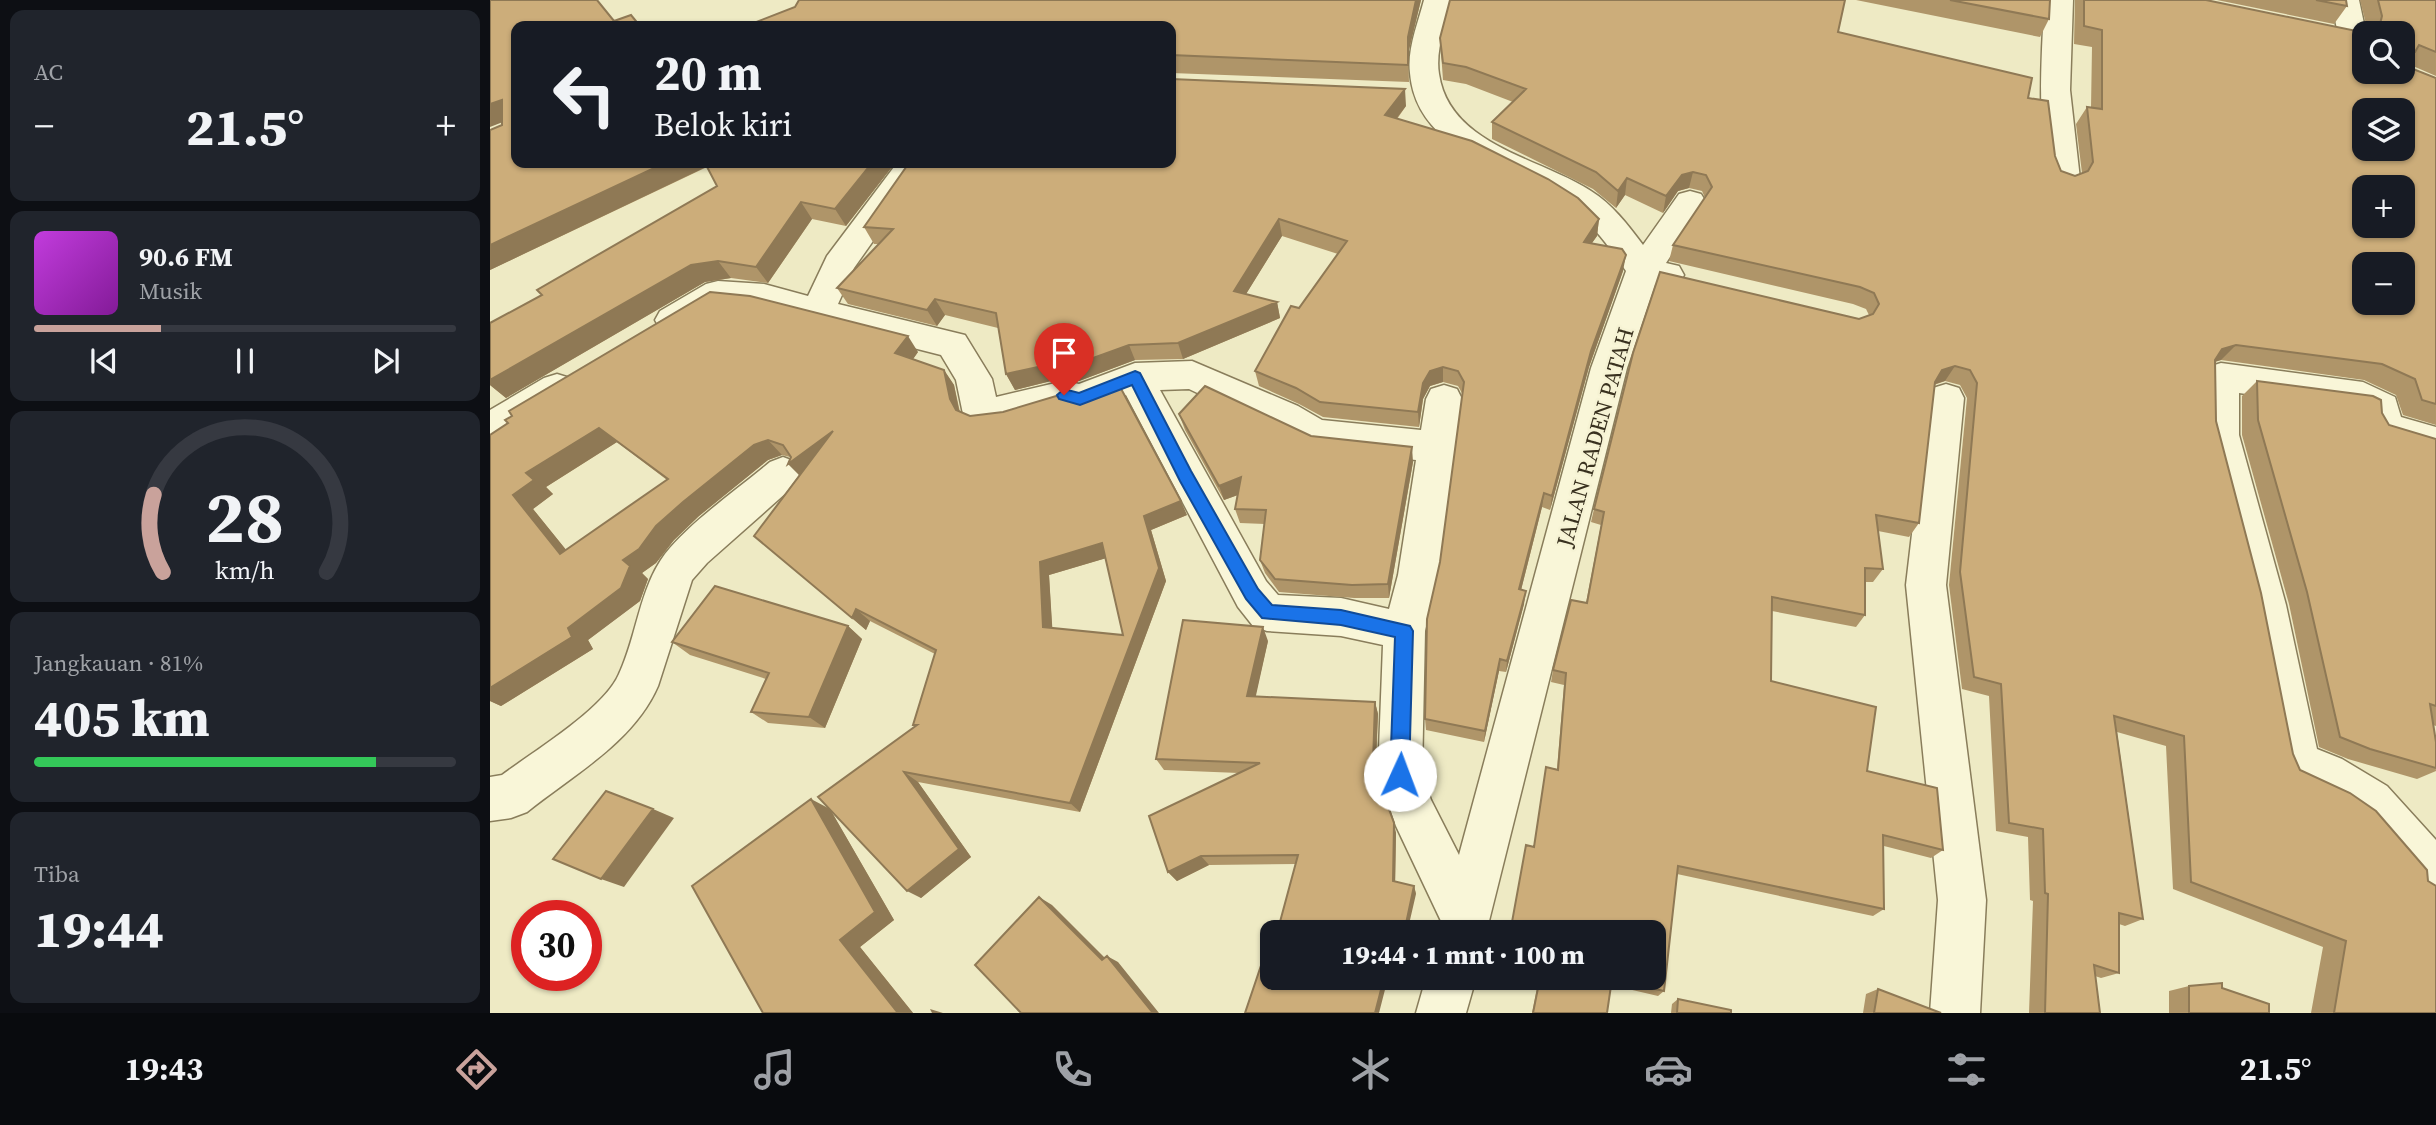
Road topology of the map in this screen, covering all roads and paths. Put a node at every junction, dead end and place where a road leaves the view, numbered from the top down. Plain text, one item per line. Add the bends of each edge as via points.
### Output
1 (1438, 0) edge
2 (2059, 0) edge
3 (2346, 0) edge
4 (2348, 42) edge
5 (910, 168) edge
6 (2064, 179) edge
7 (1690, 202) dead end
8 (1643, 270) junction
9 (1695, 282) edge
10 (818, 312) junction
11 (649, 334) edge
12 (590, 369) edge
13 (1135, 377) junction
14 (1946, 398) dead end
15 (1444, 399) dead end
16 (490, 428) edge
17 (2436, 442) edge
18 (1437, 447) junction
19 (783, 473) dead end
20 (1404, 631) junction
21 (490, 799) edge
22 (2436, 875) edge
23 (1461, 920) edge
24 (1466, 920) edge
25 (1448, 990) edge
26 (1441, 1013) edge
27 (1955, 1013) edge

1 - 8 street via 1424,76 1415,95 1454,131 1579,198 1619,235
2 - 6 street via 2054,104
3 - 4 street
5 - 10 street via 839,264
7 - 8 street, JALAN RADEN PATAH
8 - 9 street
8 - 24 street, JALAN RADEN PATAH via 1609,368
10 - 11 street via 764,297 718,293
10 - 13 street via 953,344 974,379 981,414 1064,395 1080,399
12 - 16 street
13 - 18 street via 1192,375 1285,416 1315,435
13 - 20 street via 1185,476 1252,594 1268,613 1341,617
14 - 27 street via 1926,585 1962,900
15 - 18 street
17 - 22 street via 2384,428 2382,407 2363,396 2221,377 2221,435 2266,605 2298,764 2326,774 2371,802
18 - 20 street via 1418,575
19 - 21 street via 678,568 637,686 615,716 512,796
20 - 23 street via 1400,775
25 - 26 street

